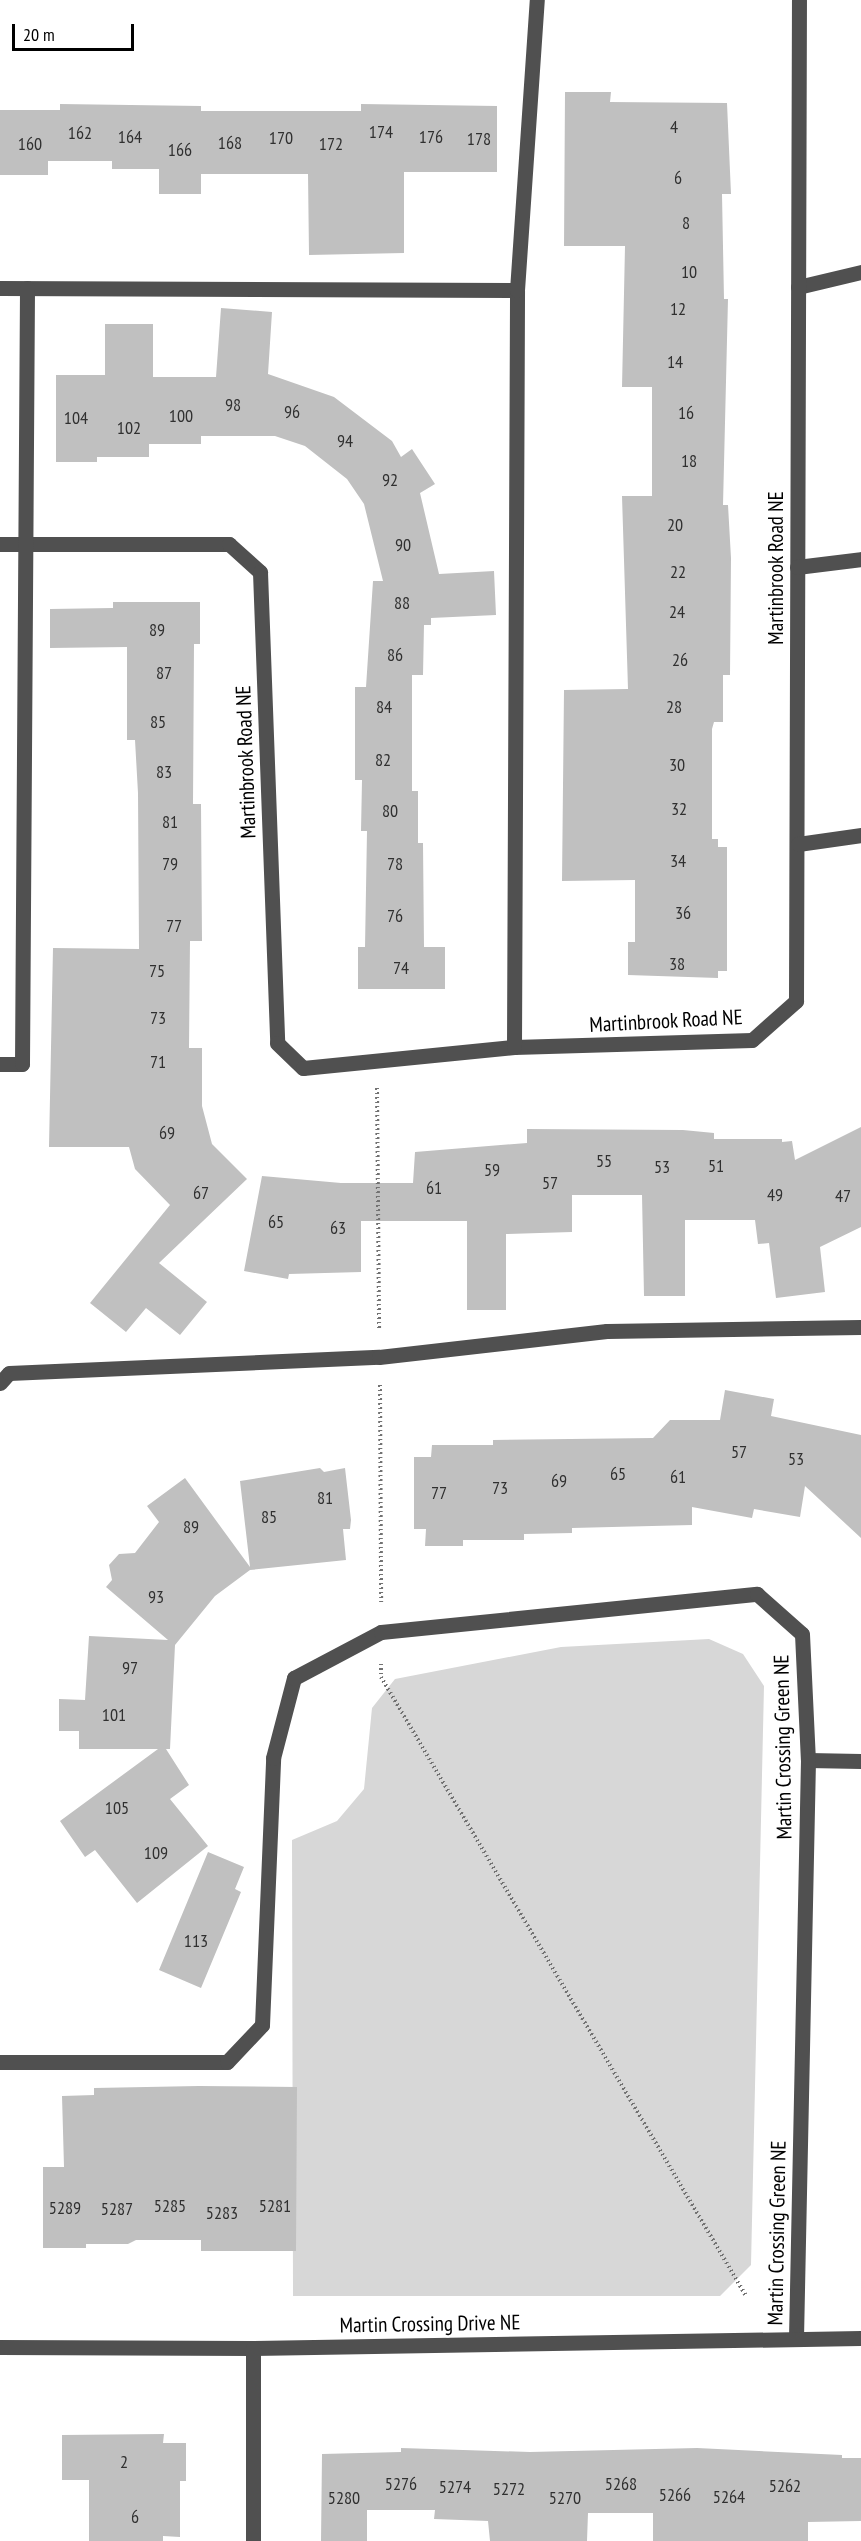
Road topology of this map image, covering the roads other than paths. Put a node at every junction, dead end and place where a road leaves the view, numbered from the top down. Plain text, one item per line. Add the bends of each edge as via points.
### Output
1 (537, 0) edge
2 (798, 0) edge
3 (861, 272) edge
4 (798, 287) junction
5 (0, 288) edge
6 (27, 288) junction
7 (517, 290) junction
8 (0, 544) edge
9 (27, 544) junction
10 (861, 559) edge
11 (797, 567) junction
12 (861, 835) edge
13 (798, 844) junction
14 (514, 1047) junction
15 (0, 1064) edge
16 (861, 1327) edge
17 (0, 1383) edge
18 (808, 1760) junction
19 (861, 1761) edge
20 (0, 2062) edge
21 (796, 2336) junction
22 (861, 2338) edge
23 (0, 2347) edge
24 (253, 2348) junction
25 (254, 2541) edge

1 - 7 street
2 - 4 street, Martinbrook Road NE
3 - 4 street
4 - 11 street, Martinbrook Road NE
5 - 6 street
6 - 7 street
6 - 9 street
7 - 14 street
8 - 9 street, Martinbrook Road NE
9 - 14 street, Martinbrook Road NE via 229,544 260,572 277,1043 303,1068
9 - 15 street via 22,1064
10 - 11 street
11 - 13 street, Martinbrook Road NE
12 - 13 street
13 - 14 street, Martinbrook Road NE via 796,1001 752,1040
16 - 17 street via 607,1331 379,1357 9,1373
18 - 19 street
18 - 20 street, Martin Crossing Green NE via 802,1634 757,1594 381,1632 294,1678 273,1758 262,2025 227,2062
18 - 21 street, Martin Crossing Green NE
21 - 22 street, Martin Crossing Drive NE
21 - 24 street, Martin Crossing Drive NE
23 - 24 street, Martin Crossing Drive NE
24 - 25 street

